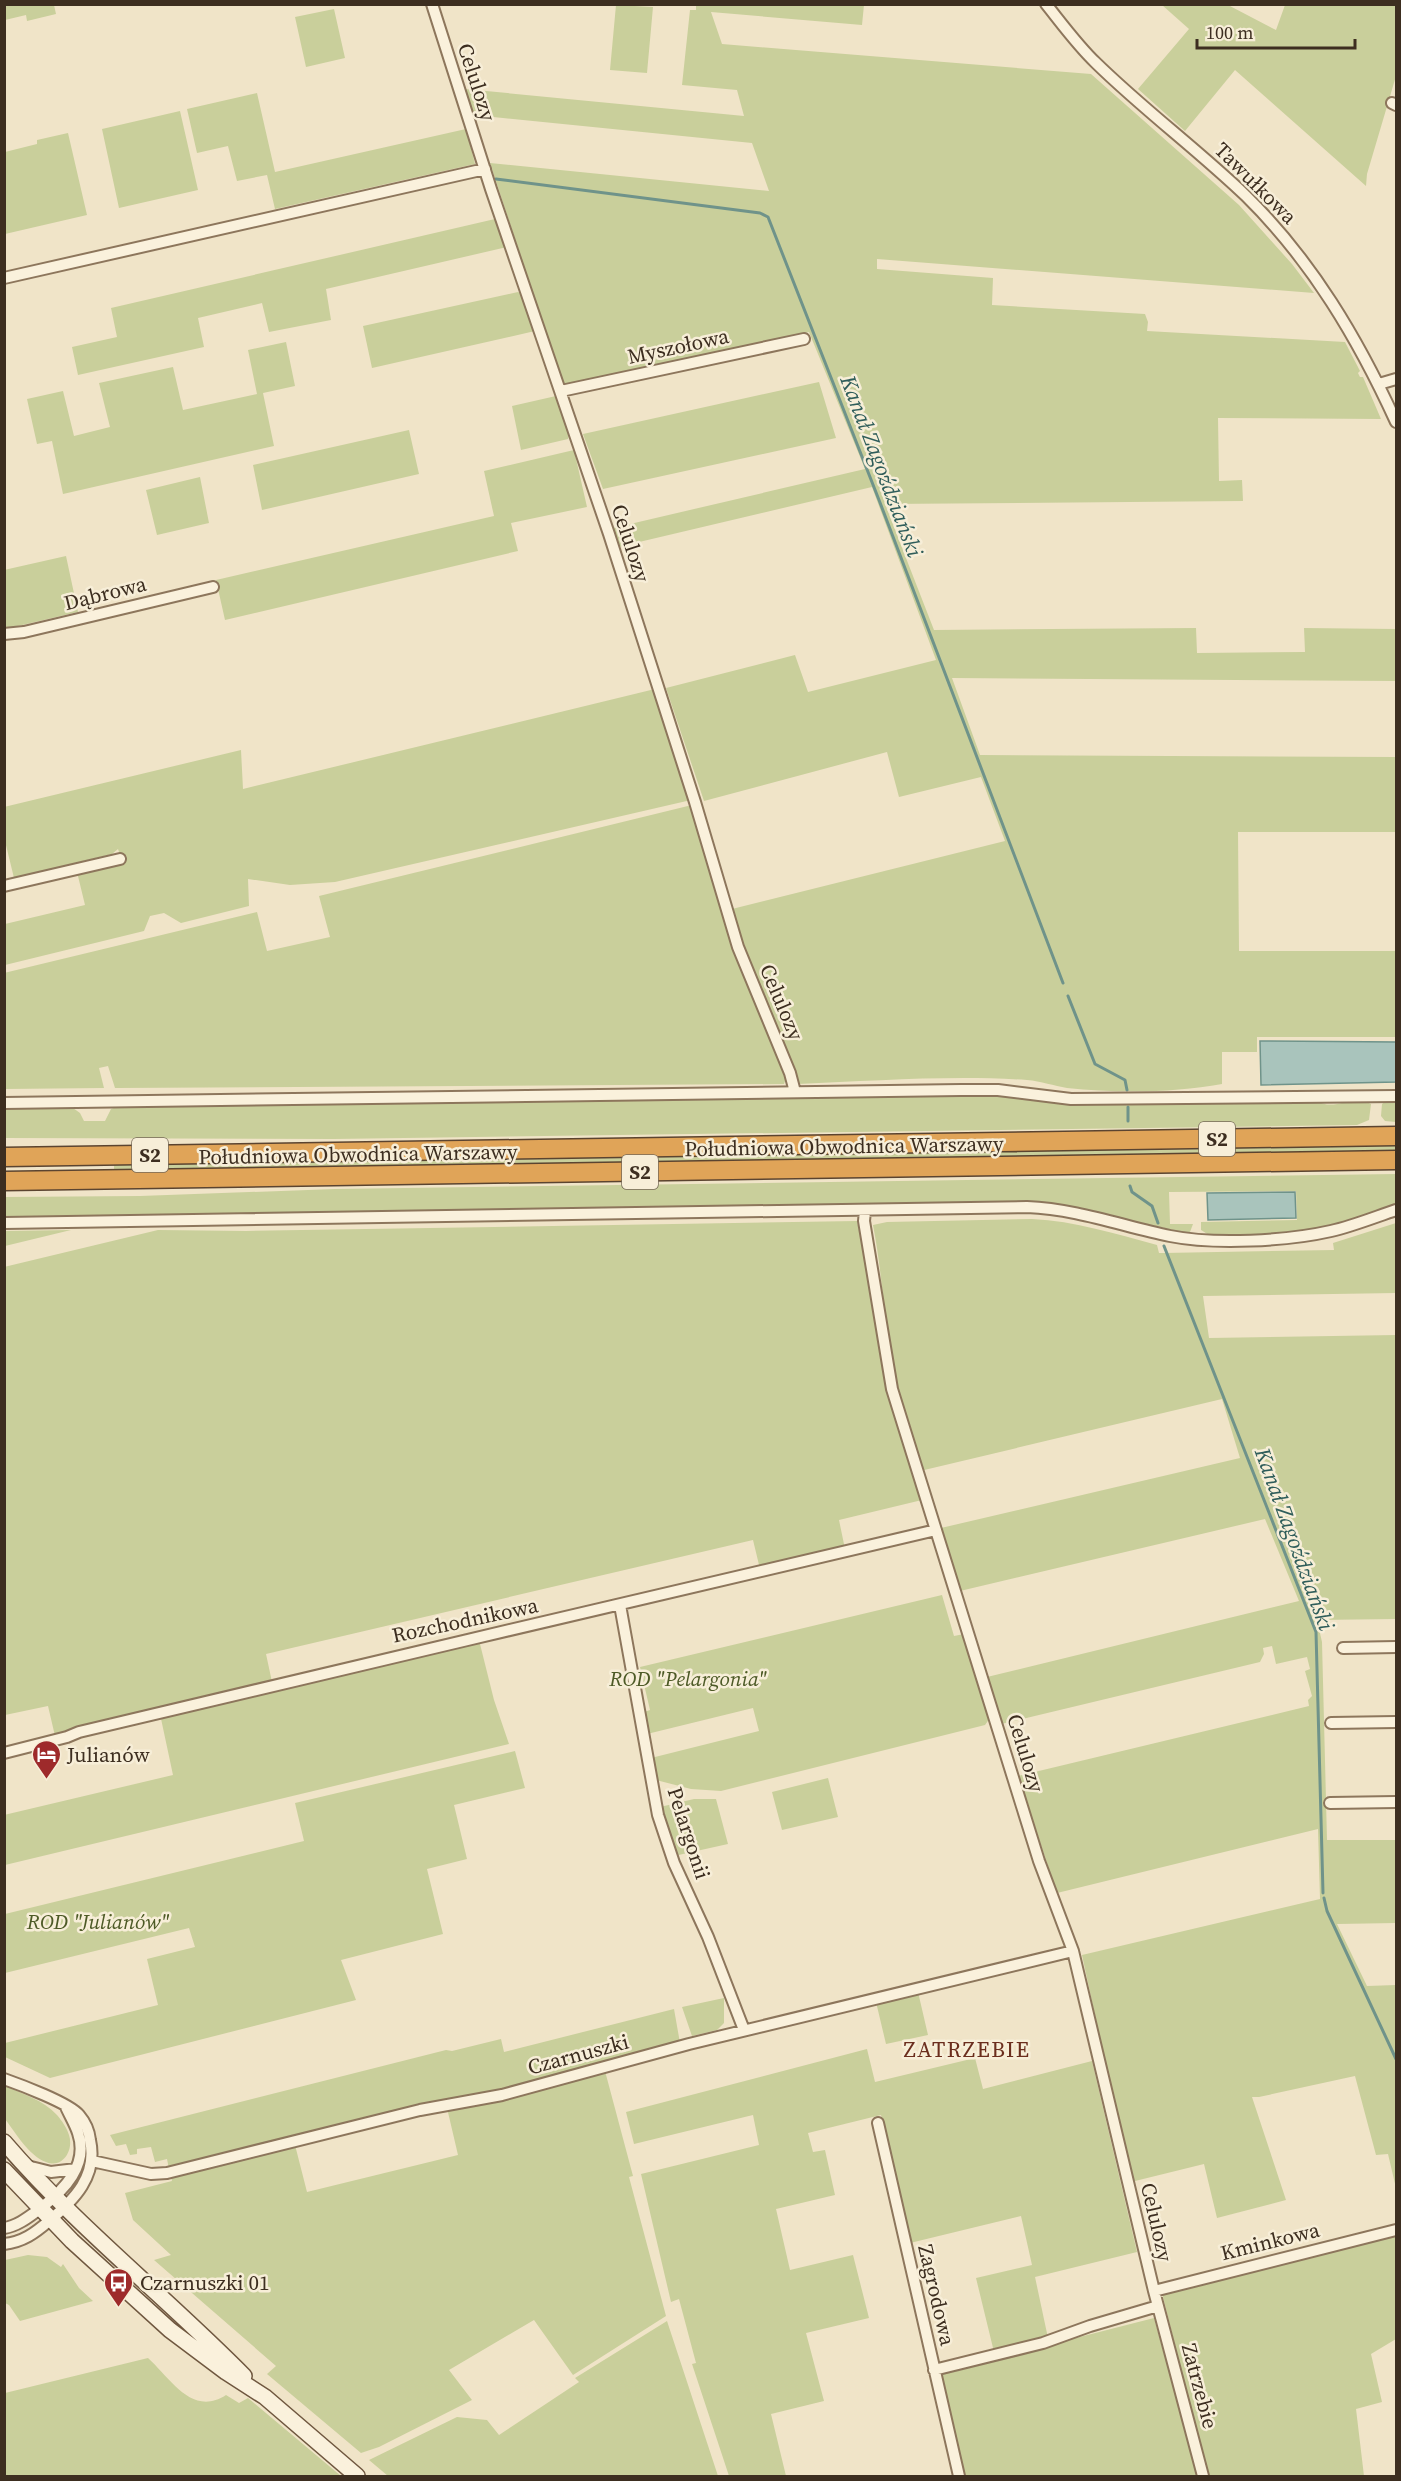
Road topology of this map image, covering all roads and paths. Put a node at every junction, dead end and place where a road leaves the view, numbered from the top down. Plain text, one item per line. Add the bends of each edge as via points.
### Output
1 (432, 4) edge
2 (1046, 4) edge
3 (486, 173) junction
4 (4, 278) edge
5 (804, 339) dead end
6 (1396, 379) edge
7 (1379, 384) junction
8 (561, 391) junction
9 (1396, 422) edge
10 (213, 586) dead end
11 (4, 634) edge
12 (120, 859) dead end
13 (4, 886) edge
14 (795, 1092) junction
15 (1396, 1096) edge
16 (4, 1103) edge
17 (1396, 1136) edge
18 (7, 1156) edge
19 (1396, 1160) edge
20 (4, 1181) edge
21 (1396, 1210) edge
22 (865, 1211) junction
23 (4, 1223) edge
24 (936, 1530) junction
25 (620, 1605) junction
26 (1396, 1647) edge
27 (1343, 1648) dead end
28 (1396, 1722) edge
29 (1331, 1723) dead end
30 (4, 1753) edge
31 (1396, 1802) edge
32 (1330, 1803) dead end
33 (1073, 1951) junction
34 (744, 2030) junction
35 (4, 2079) edge
36 (66, 2108) junction
37 (878, 2123) dead end
38 (4, 2142) edge
39 (92, 2161) junction
40 (26, 2165) junction
41 (76, 2169) junction
42 (4, 2170) edge
43 (60, 2202) junction
44 (45, 2214) junction
45 (4, 2228) edge
46 (1396, 2230) edge
47 (4, 2244) edge
48 (1154, 2291) junction
49 (1158, 2306) junction
50 (934, 2370) junction
51 (265, 2397) junction
52 (357, 2476) edge
53 (958, 2476) edge
54 (1203, 2476) edge

1 - 3 street, Celulozy
2 - 7 street, Tawułkowa via 1095,62 1246,196 1276,228 1330,298
3 - 4 street
3 - 8 street, Celulozy
5 - 8 street, Myszołowa
6 - 7 street
7 - 9 street, Tawułkowa
8 - 14 street, Celulozy via 695,802 738,947
10 - 11 street, Dąbrowa
12 - 13 street
14 - 15 street via 998,1090 1082,1100
14 - 16 street
17 - 18 highway, Południowa Obwodnica Warszawy / S2
19 - 20 highway, Południowa Obwodnica Warszawy / S2
21 - 22 street via 1314,1234 1212,1240 1170,1236 1049,1208
22 - 23 street
22 - 24 street, Celulozy via 892,1389
24 - 25 street, Rozchodnikowa
24 - 33 street, Celulozy via 1039,1861
25 - 30 street, Rozchodnikowa via 224,1696
25 - 34 street, Pelargonii via 658,1815
26 - 27 street
28 - 29 street
31 - 32 street
33 - 34 street, Czarnuszki
33 - 48 street, Celulozy
34 - 39 street, Czarnuszki via 502,2095 420,2110 161,2174
35 - 36 street
36 - 39 street via 74,2110 85,2124
36 - 41 street via 80,2141
37 - 50 street, Zagrodowa
38 - 40 main road
39 - 43 street via 82,2188
40 - 41 street via 51,2172
40 - 43 main road
41 - 43 street
42 - 44 main road
43 - 44 street
43 - 51 main road
44 - 45 street
44 - 47 street via 28,2238
44 - 51 main road via 170,2330
46 - 48 street, Kminkowa
48 - 49 street, Celulozy
49 - 50 street via 1043,2343
49 - 54 street, Zatrzebie
50 - 53 street, Zagrodowa
51 - 52 main road

